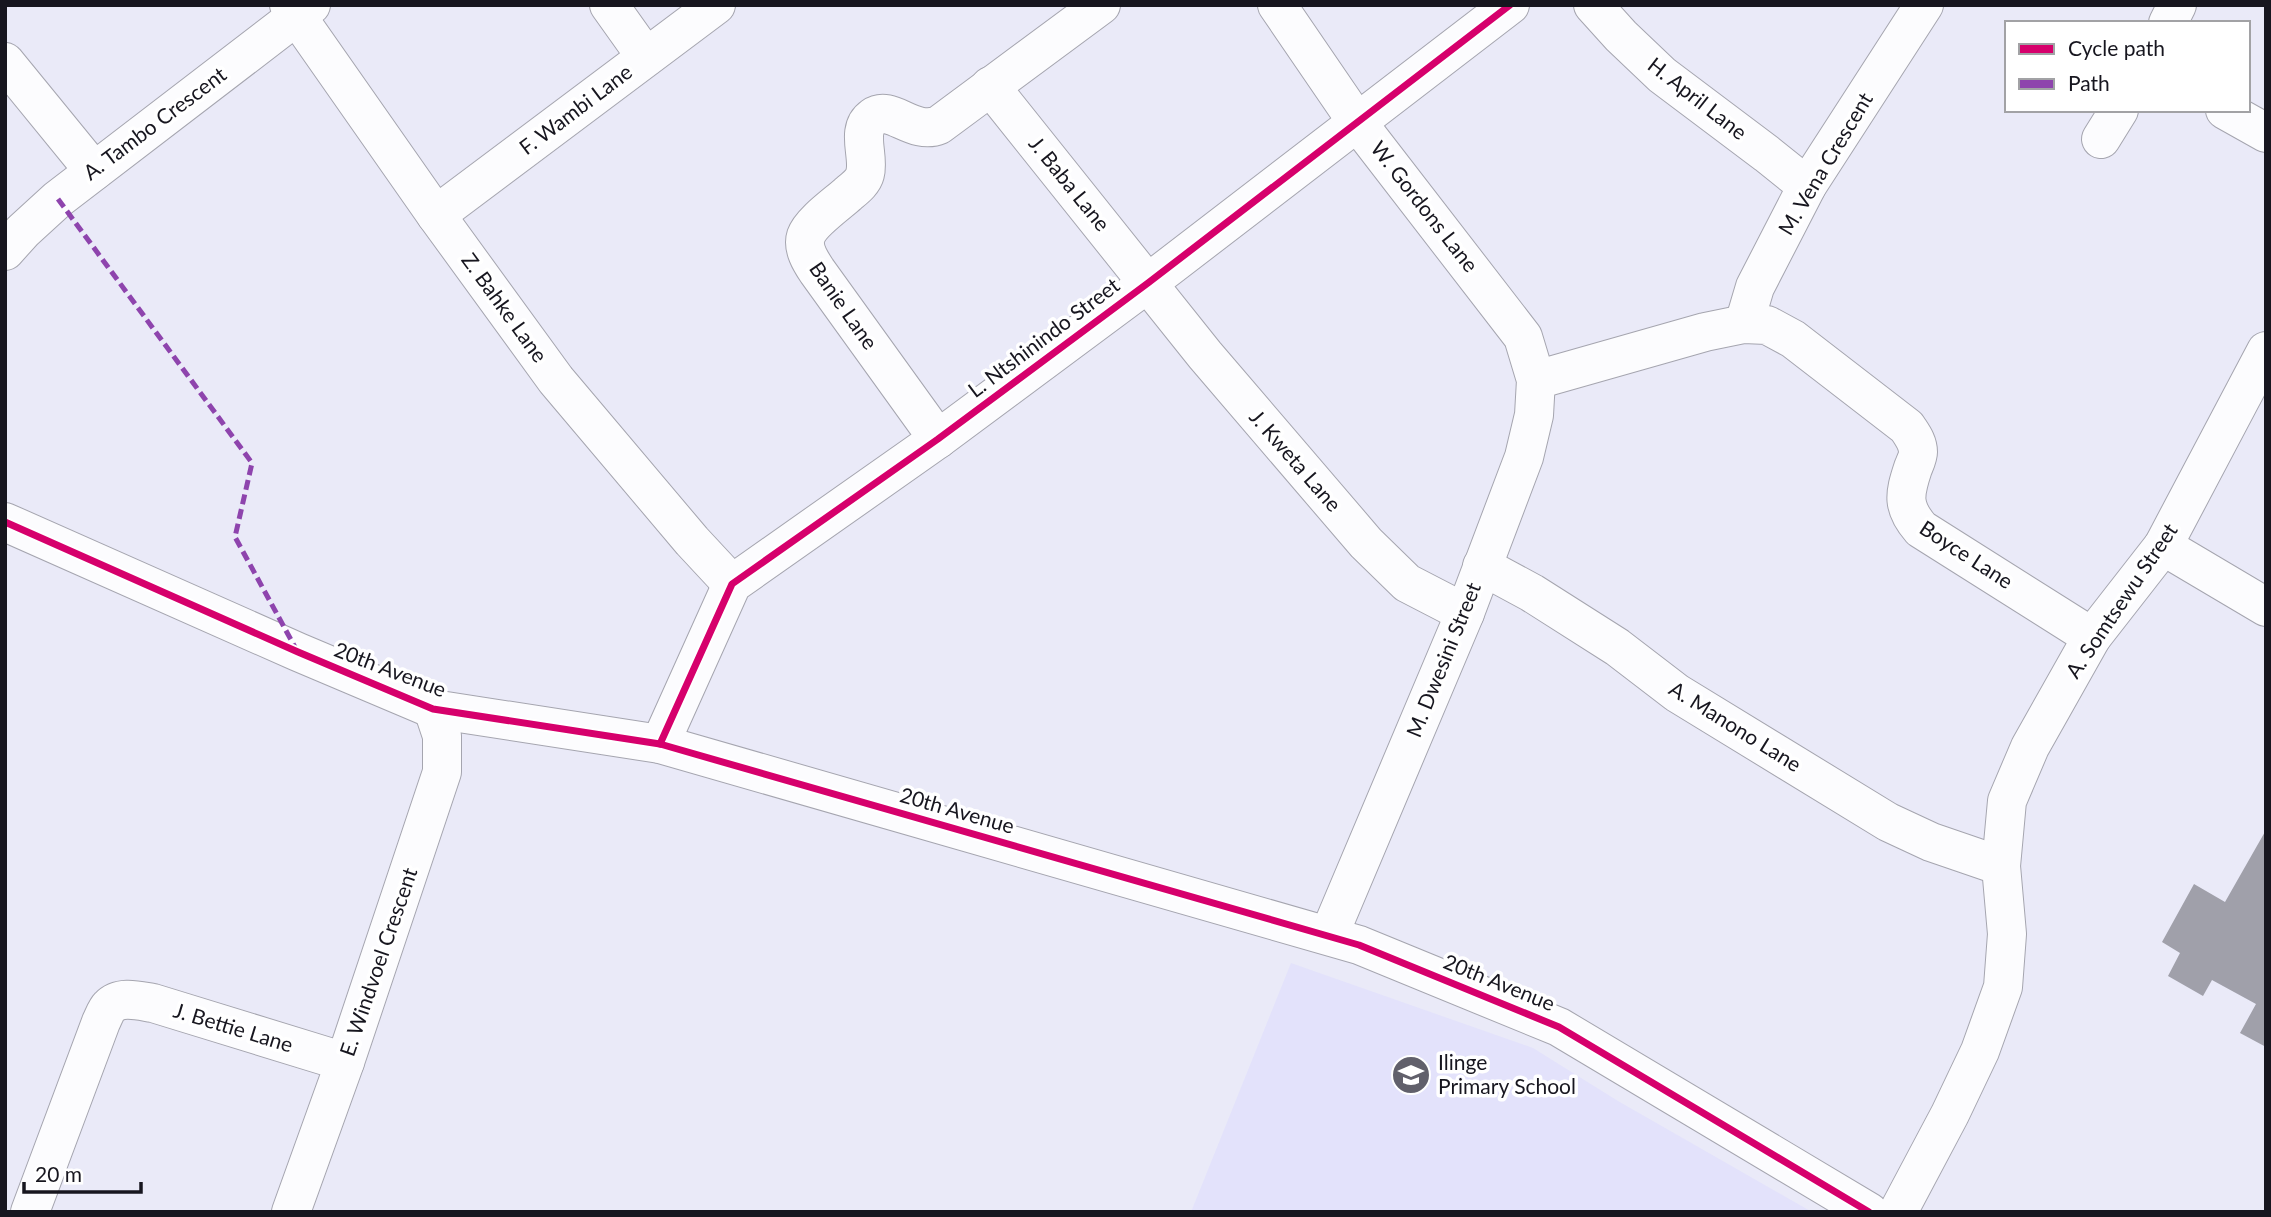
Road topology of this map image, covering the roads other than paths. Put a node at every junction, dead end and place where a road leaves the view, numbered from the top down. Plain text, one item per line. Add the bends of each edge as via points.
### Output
1 (609, 5) edge
2 (716, 5) edge
3 (1101, 5) edge
4 (1277, 5) edge
5 (1510, 5) edge
6 (1593, 5) edge
7 (1924, 5) edge
8 (2177, 5) edge
9 (299, 9) edge
10 (2169, 21) edge
11 (646, 57) junction
12 (5, 62) edge
13 (990, 86) junction
14 (2229, 112) edge
15 (1357, 122) junction
16 (2266, 133) edge
17 (94, 171) junction
18 (1807, 186) junction
19 (436, 215) junction
20 (5, 251) edge
21 (1148, 283) junction
22 (1744, 324) junction
23 (2266, 351) edge
24 (1536, 380) junction
25 (938, 439) junction
26 (5, 523) edge
27 (2163, 546) junction
28 (1482, 566) junction
29 (732, 584) junction
30 (2266, 607) edge
31 (1465, 613) junction
32 (2092, 637) junction
33 (433, 709) junction
34 (660, 744) junction
35 (2001, 866) junction
36 (1329, 935) junction
37 (345, 1062) junction
38 (30, 1212) edge
39 (291, 1212) edge
40 (1869, 1212) edge
41 (1898, 1212) edge

1 - 11 street
2 - 11 street, F. Wambi Lane
3 - 13 street, Banie Lane
4 - 15 street, W. Gordons Lane
5 - 15 street, L. Ntshinindo Street
6 - 18 street, H. April Lane via 1662,75
7 - 18 street, M. Vena Crescent
8 - 10 street
9 - 17 street, A. Tambo Crescent
9 - 19 street, Z. Bahke Lane
11 - 19 street, F. Wambi Lane
12 - 17 street
13 - 21 street, J. Baba Lane
13 - 25 street, Banie Lane via 930,129 892,115 873,117 864,131 865,175 805,237 817,271
14 - 16 street
15 - 21 street, L. Ntshinindo Street
15 - 24 street, W. Gordons Lane via 1523,337
17 - 20 street, A. Tambo Crescent
18 - 22 street, M. Vena Crescent via 1755,287
19 - 29 street, Z. Bahke Lane via 556,380
21 - 25 street, L. Ntshinindo Street
21 - 31 street, J. Kweta Lane via 1383,562 1407,583
22 - 24 street
22 - 32 street, Boyce Lane via 1767,325 1793,339 1907,427 1918,453 1906,487 1906,505 1921,529
23 - 27 street, A. Somtsewu Street
24 - 28 street, M. Dwesini Street via 1524,457
25 - 29 street, L. Ntshinindo Street
26 - 33 street, 20th Avenue
27 - 30 street
27 - 32 street, A. Somtsewu Street
28 - 31 street, M. Dwesini Street
28 - 35 street, A. Manono Lane via 1532,593 1617,647 1677,693 1888,822
29 - 34 street
31 - 36 street, M. Dwesini Street
32 - 35 street, A. Somtsewu Street via 2030,747 2007,801
33 - 34 street, 20th Avenue
33 - 37 street, E. Windvoel Crescent via 442,736 442,772
34 - 36 street, 20th Avenue
35 - 41 street, A. Somtsewu Street via 2007,934 2003,987 1980,1051
36 - 40 street, 20th Avenue via 1559,1027
37 - 38 street, J. Bettie Lane via 153,1003 119,1001 109,1006 101,1022
37 - 39 street, E. Windvoel Crescent

